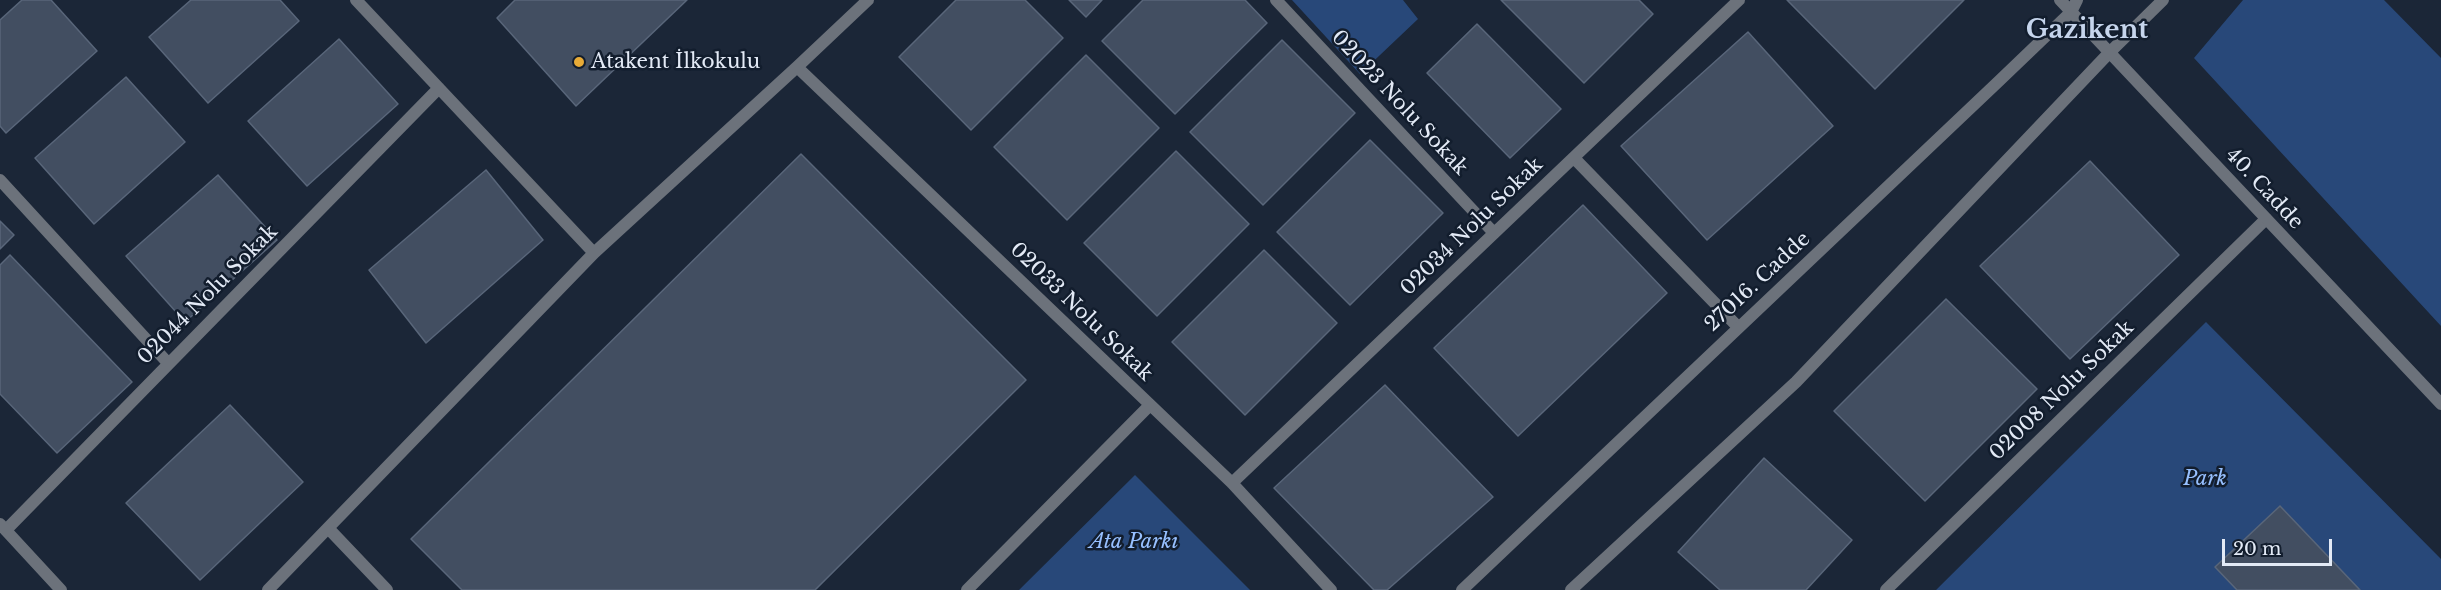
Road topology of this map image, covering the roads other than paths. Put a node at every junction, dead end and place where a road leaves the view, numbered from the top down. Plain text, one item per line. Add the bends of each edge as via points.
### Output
1 (356, 0) edge
2 (868, 0) edge
3 (1276, 0) edge
4 (1739, 0) edge
5 (2060, 0) edge
6 (2077, 0) edge
7 (2163, 0) edge
8 (2071, 12) junction
9 (2109, 53) junction
10 (797, 67) junction
11 (439, 88) junction
12 (1574, 158) junction
13 (0, 180) edge
14 (2266, 219) junction
15 (1494, 233) junction
16 (594, 253) junction
17 (1738, 327) junction
18 (168, 363) junction
19 (2441, 404) edge
20 (1150, 405) junction
21 (1232, 483) junction
22 (3, 527) edge
23 (328, 528) junction
24 (61, 590) edge
25 (268, 590) edge
26 (387, 590) edge
27 (967, 590) edge
28 (1331, 590) edge
29 (1462, 590) edge
30 (1571, 590) edge
31 (1886, 590) edge

1 - 11 street
2 - 10 street
3 - 15 street, 02023 Nolu Sokak
4 - 12 street, 02034 Nolu Sokak
5 - 8 street, 40. Cadde
6 - 8 street, 27016. Cadde
7 - 9 street
8 - 9 street, 40. Cadde
8 - 17 street, 27016. Cadde
9 - 14 street, 40. Cadde
9 - 30 street via 1796,382
10 - 16 street
10 - 20 street, 02033 Nolu Sokak
11 - 16 street
11 - 18 street, 02044 Nolu Sokak
12 - 15 street, 02034 Nolu Sokak
12 - 17 street
13 - 18 street
14 - 19 street, 40. Cadde
14 - 31 street, 02008 Nolu Sokak
15 - 21 street, 02034 Nolu Sokak
16 - 23 street
17 - 29 street, 27016. Cadde
18 - 22 street, 02044 Nolu Sokak
20 - 21 street, 02033 Nolu Sokak
20 - 27 street
21 - 28 street, 02033 Nolu Sokak
22 - 24 street
23 - 25 street
23 - 26 street

